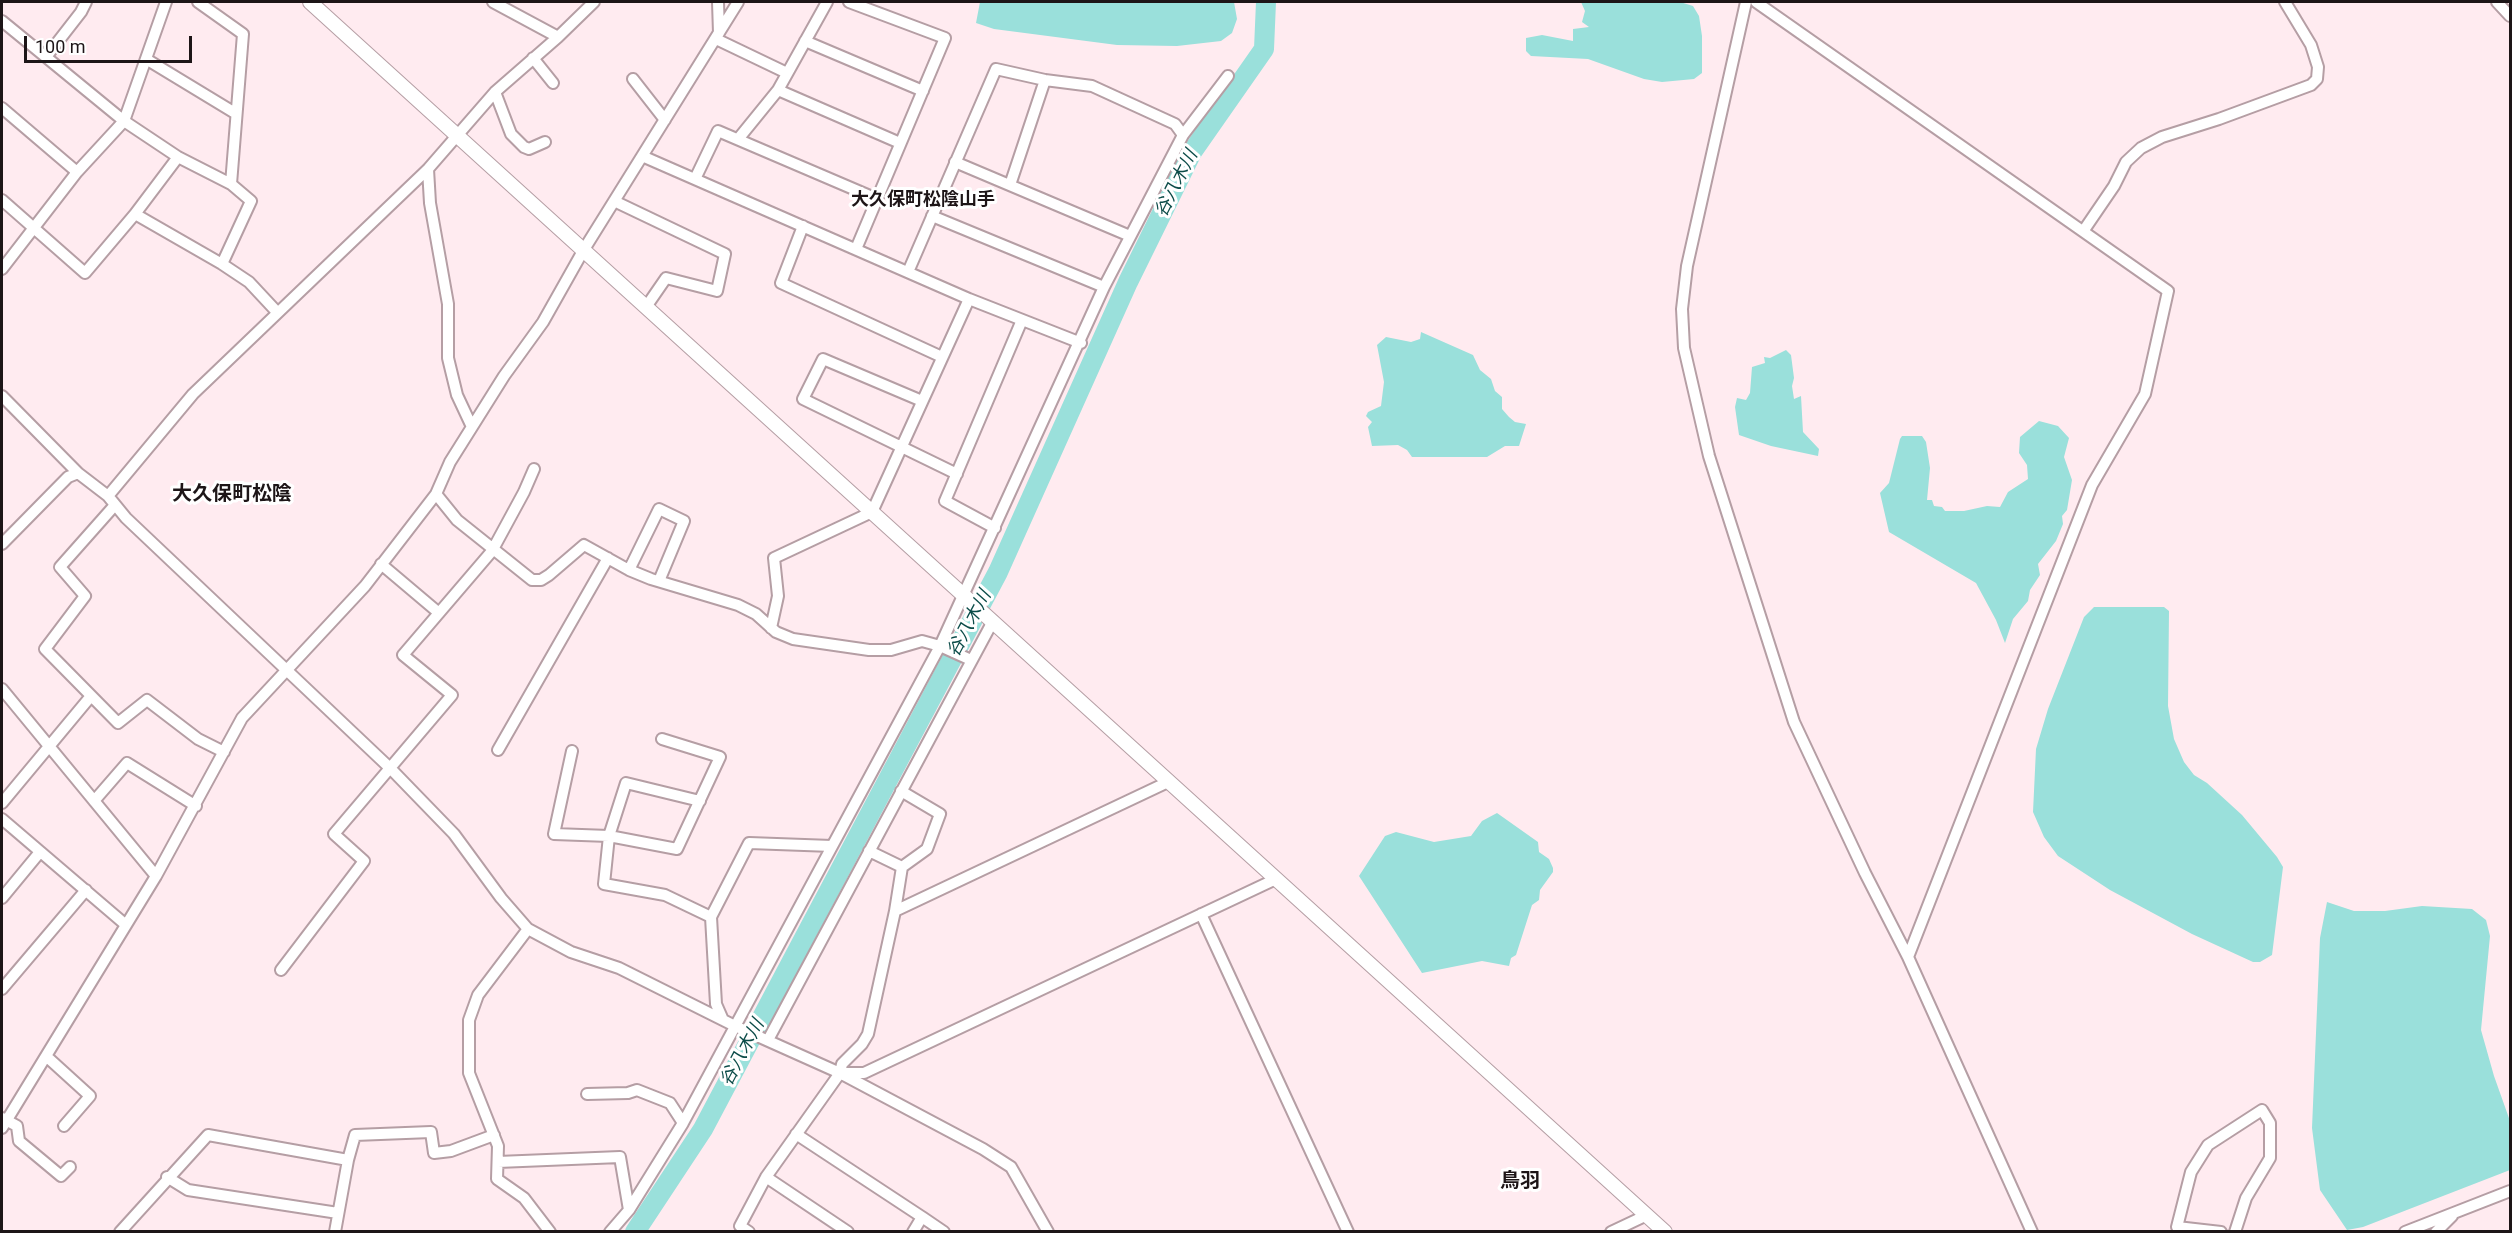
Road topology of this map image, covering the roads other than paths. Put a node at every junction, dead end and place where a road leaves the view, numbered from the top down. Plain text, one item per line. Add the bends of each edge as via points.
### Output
1 (86, 2) edge
2 (166, 2) edge
3 (198, 2) edge
4 (310, 2) edge
5 (493, 2) edge
6 (594, 2) edge
7 (718, 2) edge
8 (738, 2) edge
9 (827, 2) edge
10 (849, 2) edge
11 (1746, 2) edge
12 (1756, 2) edge
13 (2285, 2) edge
14 (2498, 2) edge
15 (2511, 16) edge
16 (2, 21) edge
17 (717, 36) junction
18 (558, 37) junction
19 (805, 41) junction
20 (46, 57) junction
21 (533, 58) junction
22 (146, 59) junction
23 (787, 73) junction
24 (1228, 76) dead end
25 (633, 79) dead end
26 (1045, 80) junction
27 (553, 83) dead end
28 (778, 90) junction
29 (923, 91) junction
30 (495, 92) junction
31 (2, 108) edge
32 (235, 113) junction
33 (665, 120) junction
34 (124, 121) junction
35 (457, 134) junction
36 (1183, 135) junction
37 (739, 138) junction
38 (545, 142) dead end
39 (900, 143) junction
40 (642, 156) junction
41 (178, 157) junction
42 (955, 162) junction
43 (428, 169) junction
44 (77, 172) junction
45 (695, 179) junction
46 (231, 184) junction
47 (1010, 185) junction
48 (877, 199) junction
49 (2, 200) edge
50 (614, 201) junction
51 (135, 214) junction
52 (932, 216) junction
53 (803, 226) junction
54 (33, 227) junction
55 (2084, 230) junction
56 (1130, 236) junction
57 (856, 249) junction
58 (583, 251) junction
59 (222, 264) junction
60 (2, 268) edge
61 (908, 272) junction
62 (1104, 287) junction
63 (969, 299) junction
64 (646, 307) junction
65 (277, 312) junction
66 (1022, 320) junction
67 (1080, 343) junction
68 (942, 357) junction
69 (2, 396) edge
70 (922, 401) junction
71 (472, 428) junction
72 (901, 447) junction
73 (534, 469) dead end
74 (78, 473) junction
75 (957, 474) junction
76 (436, 494) junction
77 (108, 496) junction
78 (115, 505) junction
79 (872, 512) junction
80 (995, 528) junction
81 (2, 544) edge
82 (492, 551) junction
83 (608, 558) junction
84 (381, 564) junction
85 (628, 570) junction
86 (659, 581) junction
87 (963, 596) junction
88 (439, 613) junction
89 (993, 621) junction
90 (771, 628) junction
91 (940, 646) junction
92 (971, 660) junction
93 (286, 669) junction
94 (2, 689) edge
95 (91, 696) junction
96 (662, 739) dead end
97 (49, 747) junction
98 (498, 750) dead end
99 (572, 751) dead end
100 (224, 752) junction
101 (391, 769) junction
102 (1168, 782) junction
103 (901, 791) junction
104 (94, 801) junction
105 (700, 801) junction
106 (2, 803) edge
107 (196, 806) junction
108 (2, 819) edge
109 (609, 836) junction
110 (832, 846) junction
111 (869, 851) junction
112 (40, 852) junction
113 (902, 867) junction
114 (156, 876) junction
115 (1276, 879) junction
116 (86, 890) junction
117 (2, 898) edge
118 (895, 910) junction
119 (1201, 914) junction
120 (711, 917) junction
121 (126, 925) junction
122 (528, 929) junction
123 (1908, 957) junction
124 (281, 970) dead end
125 (2, 989) edge
126 (723, 1020) junction
127 (735, 1026) junction
128 (768, 1040) junction
129 (45, 1056) junction
130 (840, 1072) junction
131 (587, 1094) dead end
132 (4, 1122) edge
133 (682, 1123) junction
134 (64, 1126) dead end
135 (796, 1134) junction
136 (494, 1135) junction
137 (348, 1160) junction
138 (498, 1162) junction
139 (70, 1167) dead end
140 (167, 1177) junction
141 (766, 1177) junction
142 (2511, 1191) edge
143 (629, 1210) junction
144 (2457, 1212) junction
145 (338, 1213) junction
146 (1647, 1215) junction
147 (922, 1217) junction
148 (120, 1232) edge
149 (335, 1232) edge
150 (550, 1232) edge
151 (610, 1232) edge
152 (749, 1232) edge
153 (848, 1232) edge
154 (913, 1232) edge
155 (944, 1232) edge
156 (1048, 1232) edge
157 (1348, 1232) edge
158 (1611, 1232) edge
159 (1665, 1232) edge
160 (2031, 1232) edge
161 (2221, 1232) edge
162 (2235, 1232) edge
163 (2405, 1232) edge
164 (2436, 1232) edge

1 - 20 street
2 - 22 street
3 - 32 street via 243,34
4 - 35 street
5 - 18 street
6 - 18 street
7 - 17 street
8 - 17 street
9 - 19 street
10 - 29 street via 945,38
11 - 123 street via 1687,266 1682,309 1684,348 1709,456 1794,722
12 - 55 street
13 - 55 street via 2311,45 2318,67 2317,79 2140,148 2126,162
14 - 15 street
16 - 20 street
17 - 23 street
17 - 33 street
18 - 21 street
19 - 23 street
19 - 29 street
20 - 34 street
21 - 27 street
21 - 30 street
22 - 32 street
22 - 34 street
23 - 28 street
24 - 36 street
25 - 33 street
26 - 36 street via 1092,86 1175,124
26 - 42 street via 996,69
26 - 47 street
28 - 37 street
28 - 39 street
29 - 39 street
30 - 35 street
30 - 38 street via 511,134 524,147 529,149
31 - 44 street
32 - 46 street
33 - 40 street
34 - 41 street
34 - 44 street
35 - 43 street
35 - 58 street
36 - 56 street
37 - 45 street via 718,131
37 - 48 street
39 - 48 street
40 - 45 street
40 - 50 street
41 - 46 street
41 - 51 street
42 - 47 street
42 - 52 street
43 - 65 street
43 - 71 street via 430,203 448,304 448,358 457,395
44 - 54 street
45 - 53 street
46 - 59 street via 251,201
47 - 56 street
48 - 57 street
49 - 54 street
50 - 58 street
50 - 64 street via 725,254 717,291 666,278
51 - 54 street via 85,273
51 - 59 street
52 - 61 street
52 - 62 street
53 - 57 street
53 - 68 street via 781,283
54 - 60 street
55 - 123 street via 2168,291 2145,394 2092,485
56 - 62 street
57 - 61 street
58 - 64 street
58 - 71 street via 543,322
59 - 65 street via 249,282
61 - 63 street
62 - 67 street
63 - 66 street
63 - 68 street
64 - 79 street
65 - 77 street via 193,394
66 - 67 street
66 - 75 street
67 - 80 street
68 - 70 street
69 - 74 street
70 - 72 street
70 - 72 street via 823,359 803,399
71 - 76 street via 450,462
72 - 75 street
72 - 79 street
73 - 82 street
74 - 77 street
74 - 81 street via 68,477
75 - 80 street via 945,501
76 - 82 street via 456,520
76 - 84 street
77 - 78 street
78 - 93 street
78 - 95 street via 60,567 85,596 45,650
79 - 87 street
79 - 90 street via 774,558 778,596
80 - 87 street
82 - 83 street via 532,580 549,575 584,545
82 - 88 street
83 - 85 street
83 - 98 street
84 - 88 street
84 - 93 street
85 - 86 street
85 - 86 street via 659,509 684,520
86 - 90 street via 738,605
87 - 89 street
87 - 91 street
88 - 101 street via 403,655 452,695
89 - 92 street
89 - 102 street
90 - 91 street via 793,639 870,650 891,650 922,641
91 - 92 street
91 - 110 street
92 - 103 street
93 - 100 street via 242,718
93 - 101 street
94 - 97 street
95 - 97 street
95 - 100 street via 118,723 147,700 198,739
96 - 105 street via 720,757
97 - 104 street
97 - 106 street
99 - 109 street via 554,834
100 - 107 street
101 - 122 street via 454,834
101 - 124 street via 334,834 364,861
102 - 115 street
102 - 118 street
103 - 111 street
103 - 113 street via 940,814 927,849
104 - 107 street via 127,763
104 - 114 street
105 - 109 street via 677,849
105 - 109 street via 626,783
107 - 114 street
108 - 112 street
109 - 120 street via 604,884 665,895
110 - 120 street via 748,843
110 - 127 street
111 - 113 street
111 - 128 street
112 - 116 street
112 - 117 street
113 - 118 street
114 - 121 street
115 - 119 street
115 - 146 street
116 - 121 street
116 - 125 street
118 - 130 street via 868,1034 842,1064
119 - 130 street via 864,1073
119 - 157 street
120 - 126 street via 716,1004
121 - 129 street
122 - 126 street via 571,952 619,968
122 - 136 street via 478,995 469,1020 469,1073
123 - 160 street
126 - 127 street
127 - 128 street
127 - 133 street
128 - 130 street
129 - 132 street
129 - 134 street via 90,1096
130 - 135 street
130 - 156 street via 1011,1167
131 - 133 street via 637,1090 670,1103
132 - 139 street via 16,1126 18,1140 61,1176
133 - 143 street
135 - 141 street
135 - 147 street
136 - 137 street via 434,1153 431,1132 355,1136
136 - 138 street
137 - 140 street via 208,1136
137 - 145 street
138 - 143 street via 620,1157
138 - 150 street via 497,1179 524,1198
140 - 145 street via 188,1190
140 - 148 street
141 - 152 street via 740,1226
141 - 153 street
142 - 144 street
143 - 151 street
144 - 163 street
144 - 164 street
145 - 149 street
146 - 158 street
146 - 159 street
147 - 154 street
147 - 155 street
161 - 162 street via 2177,1227 2191,1172 2208,1145 2262,1110 2270,1123 2270,1158 2246,1198

